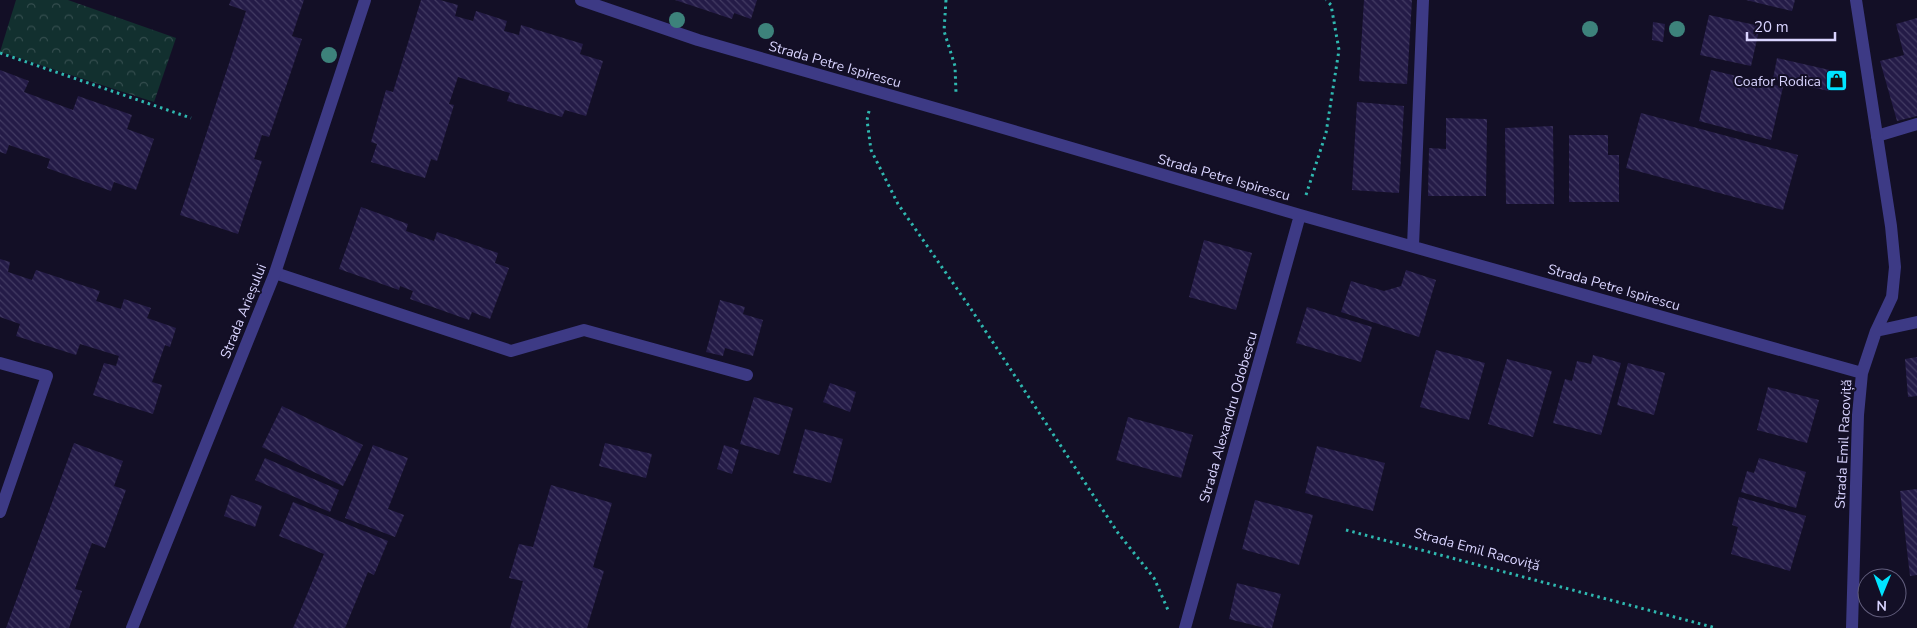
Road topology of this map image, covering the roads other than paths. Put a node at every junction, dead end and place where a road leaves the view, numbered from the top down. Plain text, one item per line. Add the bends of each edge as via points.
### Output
1 (365, 0) edge
2 (581, 0) edge
3 (1423, 0) edge
4 (1856, 0) edge
5 (1917, 124) edge
6 (1877, 136) junction
7 (1300, 214) junction
8 (1413, 246) junction
9 (275, 274) junction
10 (1917, 322) edge
11 (1876, 331) junction
12 (0, 363) edge
13 (1862, 373) junction
14 (747, 375) dead end
15 (0, 512) edge
16 (134, 628) edge
17 (1185, 628) edge
18 (1852, 628) edge

1 - 9 street, Strada Arieșului
2 - 7 street, Strada Petre Ispirescu via 698,40
3 - 8 street
4 - 6 street, Strada Emil Racoviță
5 - 6 street
6 - 11 street, Strada Emil Racoviță via 1895,266 1892,297
7 - 8 street, Strada Petre Ispirescu
7 - 17 street, Strada Alexandru Odobescu
8 - 13 street, Strada Petre Ispirescu
9 - 14 street via 511,351 584,330
9 - 16 street, Strada Arieșului
10 - 11 street
11 - 13 street, Strada Emil Racoviță
12 - 15 street via 47,376
13 - 18 street, Strada Emil Racoviță

